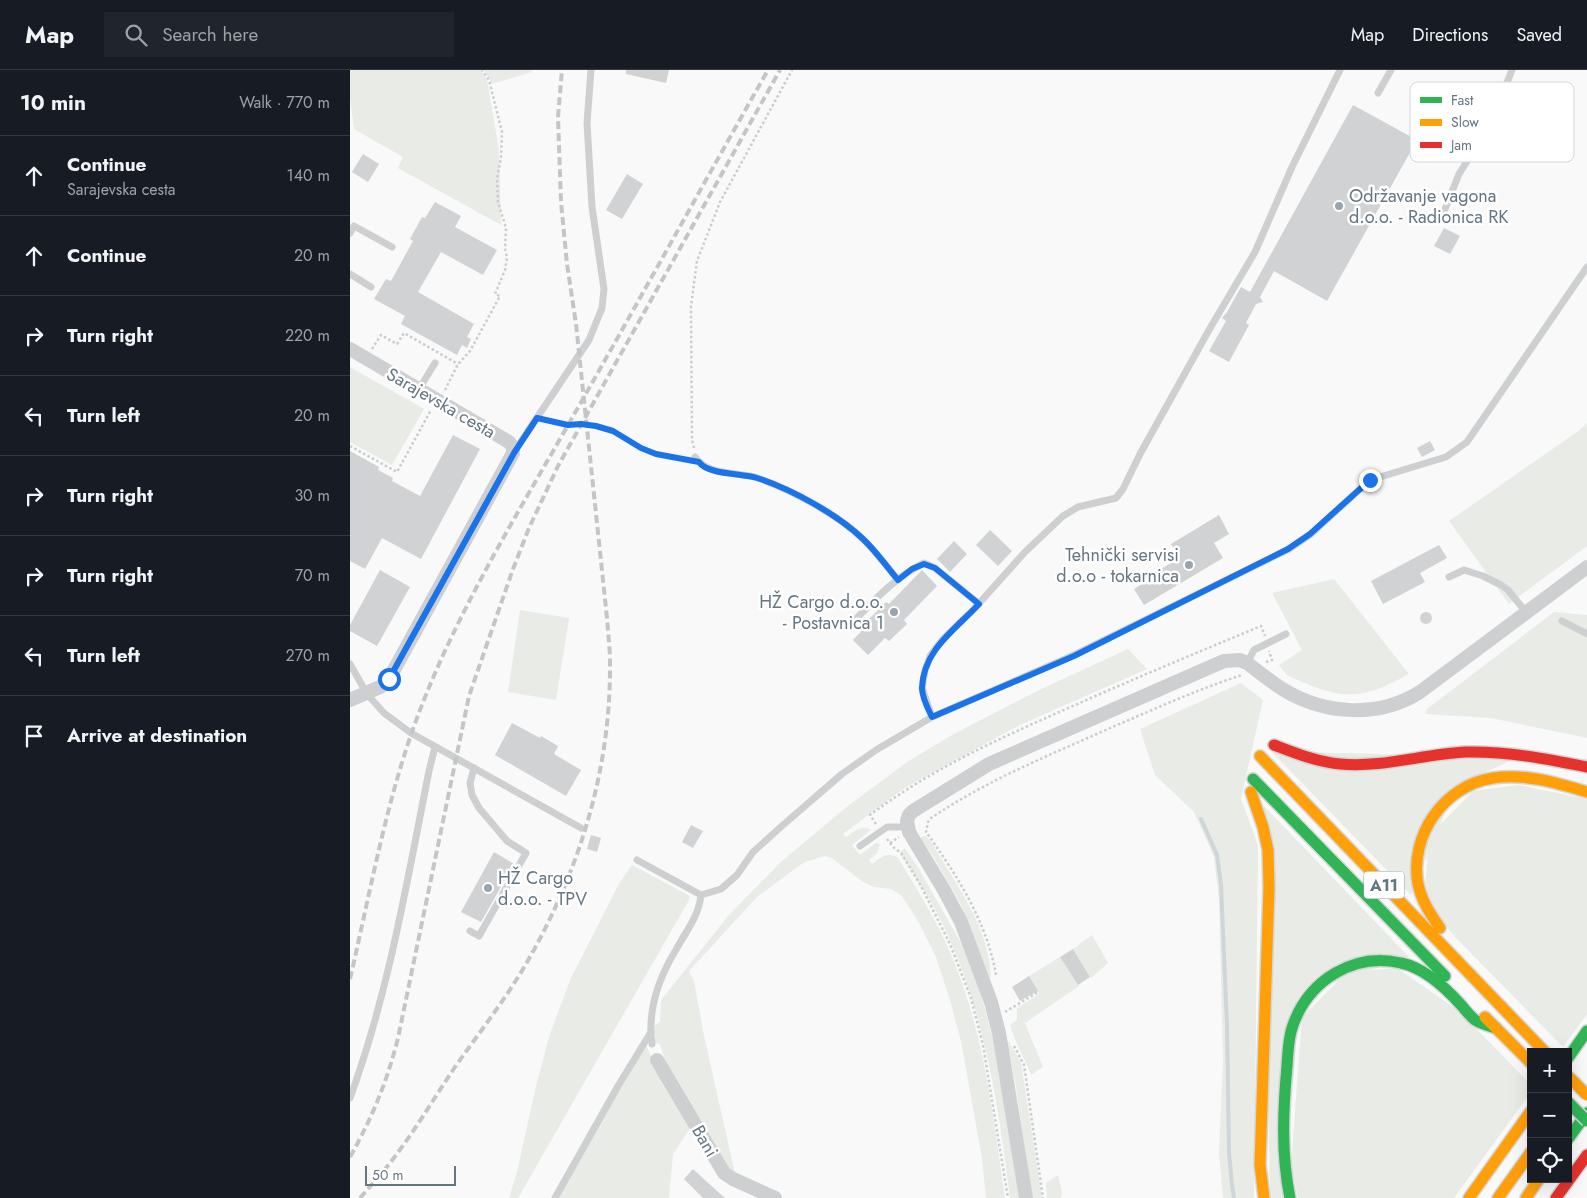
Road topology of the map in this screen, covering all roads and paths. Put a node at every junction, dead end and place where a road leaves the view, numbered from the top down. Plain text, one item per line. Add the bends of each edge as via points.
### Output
1 (482, 70) edge
2 (591, 70) edge
3 (792, 70) edge
4 (1340, 70) edge
5 (1391, 70) edge
6 (1512, 70) edge
7 (1507, 82) edge
8 (1378, 93) dead end
9 (1466, 162) edge
10 (1441, 219) dead end
11 (350, 233) edge
12 (392, 247) dead end
13 (1587, 267) edge
14 (350, 274) edge
15 (371, 287) dead end
16 (350, 349) edge
17 (370, 354) dead end
18 (435, 363) dead end
19 (458, 364) junction
20 (419, 390) junction
21 (442, 396) dead end
22 (433, 406) dead end
23 (537, 418) junction
24 (350, 446) edge
25 (514, 453) junction
26 (697, 460) junction
27 (1587, 567) edge
28 (1449, 577) dead end
29 (898, 580) junction
30 (979, 604) junction
31 (1526, 612) junction
32 (1562, 621) dead end
33 (848, 627) dead end
34 (1264, 634) dead end
35 (1286, 634) dead end
36 (1587, 634) edge
37 (1269, 651) dead end
38 (1272, 660) junction
39 (1247, 663) junction
40 (1265, 663) dead end
41 (350, 664) edge
42 (1273, 665) dead end
43 (1249, 679) dead end
44 (367, 694) junction
45 (350, 700) edge
46 (932, 717) junction
47 (1274, 745) dead end
48 (435, 747) junction
49 (1260, 756) dead end
50 (1587, 767) edge
51 (474, 768) junction
52 (1253, 779) dead end
53 (1251, 792) dead end
54 (1587, 792) edge
55 (875, 822) dead end
56 (928, 822) junction
57 (923, 824) dead end
58 (581, 828) dead end
59 (903, 832) junction
60 (886, 838) dead end
61 (890, 843) junction
62 (860, 846) dead end
63 (637, 860) dead end
64 (701, 895) junction
65 (470, 931) dead end
66 (997, 983) dead end
67 (1038, 992) dead end
68 (1002, 1006) dead end
69 (1507, 1013) junction
70 (1496, 1028) junction
71 (1587, 1031) edge
72 (652, 1032) junction
73 (652, 1044) dead end
74 (1014, 1045) dead end
75 (1541, 1048) edge
76 (1572, 1052) edge
77 (1527, 1059) edge
78 (658, 1060) dead end
79 (1587, 1074) edge
80 (1572, 1080) edge
81 (1572, 1095) edge
82 (1587, 1095) edge
83 (350, 1098) edge
84 (1572, 1105) edge
85 (1587, 1113) edge
86 (1527, 1117) edge
87 (1587, 1121) edge
88 (1569, 1138) edge
89 (1587, 1155) edge
90 (1527, 1158) edge
91 (1489, 1169) junction
92 (1536, 1183) edge
93 (555, 1198) edge
94 (774, 1198) edge
95 (1008, 1198) edge
96 (1026, 1198) edge
97 (1043, 1198) edge
98 (1264, 1198) edge
99 (1290, 1198) edge
100 (1461, 1198) edge
101 (1469, 1198) edge
102 (1498, 1198) edge
103 (1526, 1198) edge
104 (1556, 1198) edge

1 - 19 path via 489,80 502,132 497,179 498,202 506,228 507,258 495,294 500,296 470,351
2 - 23 lane via 587,123 592,207 604,289 602,308 589,340
3 - 26 path via 720,202 697,261 690,306 692,440
4 - 30 lane via 1255,252 1144,446 1123,489 1116,498 1078,507 1063,516 1024,552
5 - 8 lane
6 - 7 lane
9 - 10 lane via 1458,174
11 - 12 lane via 354,226
13 - 46 lane via 1467,442 1446,457 1370,480 1310,534 1288,549 1074,656
14 - 15 lane
16 - 20 street, Sarajevska cesta
17 - 19 path via 381,335 397,344 404,333
18 - 20 lane
19 - 21 path
20 - 25 street, Sarajevska cesta via 509,442
22 - 24 path via 397,472
23 - 25 lane
23 - 26 path via 568,425 596,426 613,431 656,454
25 - 44 street via 389,679
26 - 29 lane via 713,470 757,478 836,517 863,539
27 - 31 street
28 - 31 lane via 1464,570 1483,576 1508,590
29 - 30 lane via 924,564 935,568
29 - 33 lane
30 - 46 lane via 930,656 922,688
31 - 39 street via 1409,700 1382,708 1338,710 1316,705 1283,690
32 - 36 lane
34 - 55 path via 1262,626 1011,733 906,790 870,815
35 - 39 lane via 1254,650
37 - 38 path
38 - 40 path
38 - 42 path
39 - 59 street via 1224,661 989,764 913,811
41 - 44 lane
43 - 56 path via 1242,675 1210,686 1026,765 974,792
44 - 45 street
44 - 48 lane via 384,714
46 - 64 lane via 842,774 753,852 737,875 721,890
47 - 50 highway via 1340,764 1480,752 1520,754
48 - 51 lane
48 - 83 lane via 389,969 366,1054
49 - 69 highway, A11
51 - 58 lane
51 - 65 lane via 470,783 479,808 507,841 526,853 479,936
52 - 70 highway, A11
53 - 98 highway via 1265,834 1270,888 1260,1165
54 - 69 highway via 1524,778 1482,780 1442,803 1422,839 1416,862 1418,883 1426,908 1445,934 1496,986
56 - 57 path
56 - 66 path via 926,832 946,860 986,934
59 - 61 path
59 - 62 lane via 887,827
59 - 96 street via 912,838 944,890 978,964 991,1002 1003,1051
60 - 61 path
61 - 95 path via 901,853 921,886 950,944 971,998 983,1046
63 - 64 lane
64 - 72 lane via 695,918 659,981
67 - 68 path via 1004,1013
69 - 75 highway, A11
70 - 77 highway, A11
70 - 99 highway via 1475,1020 1433,979 1403,963 1378,960 1356,963 1331,974 1320,983 1302,1003 1289,1036 1284,1176
71 - 76 highway
72 - 73 lane
72 - 93 lane
74 - 97 path via 1024,1065
78 - 94 street, Bani via 724,1173
79 - 81 highway
80 - 82 highway, bridge
84 - 87 highway, bridge
85 - 88 highway
86 - 91 highway
89 - 104 highway
90 - 102 highway
91 - 100 highway via 1477,1177
91 - 101 highway
92 - 103 highway

